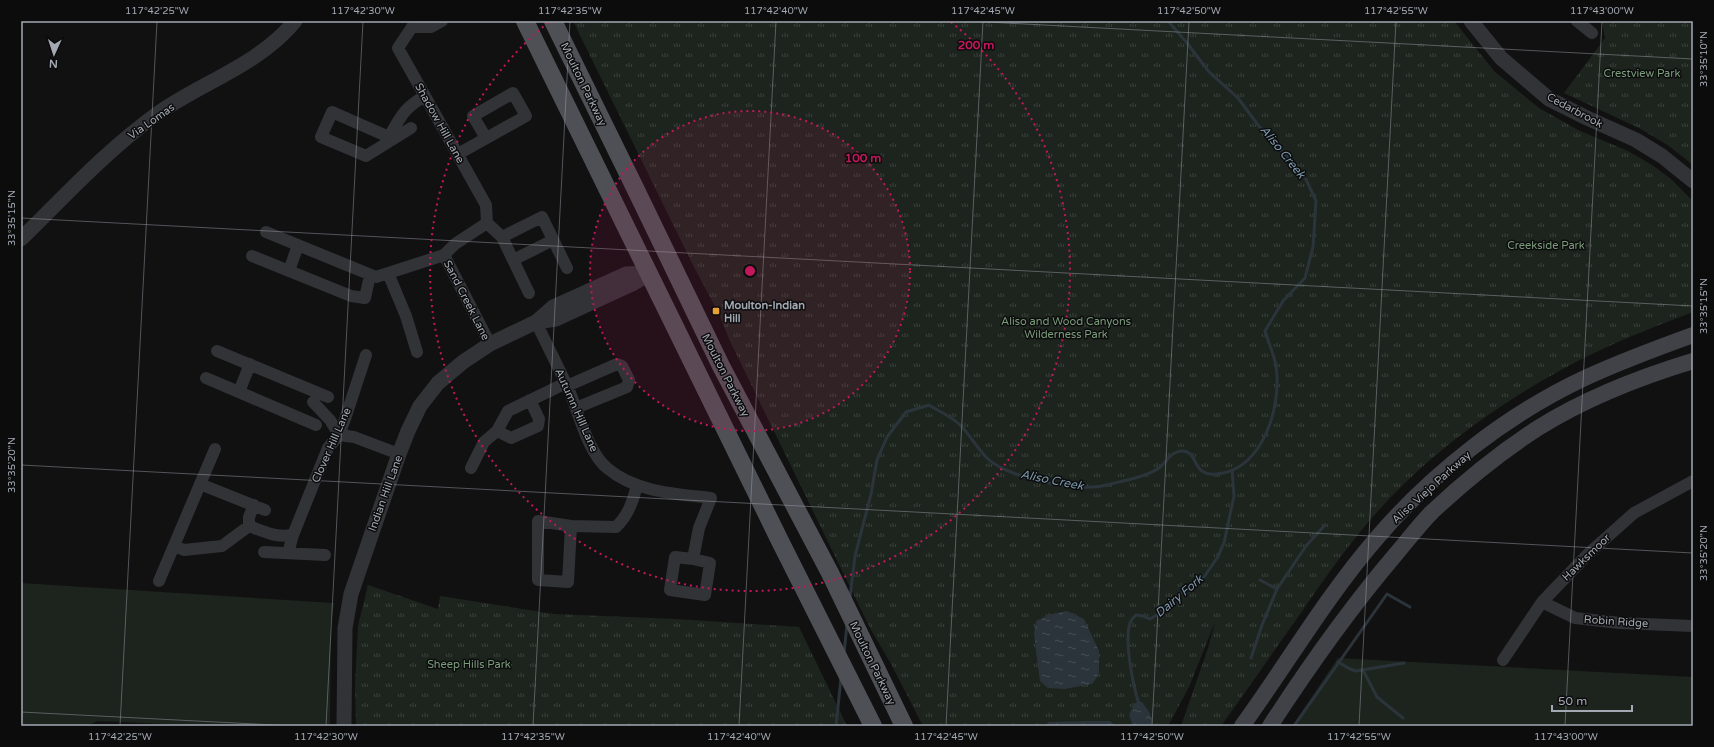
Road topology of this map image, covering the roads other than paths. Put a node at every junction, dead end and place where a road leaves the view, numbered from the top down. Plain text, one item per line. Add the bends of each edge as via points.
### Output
1 (295, 21) edge
2 (442, 21) edge
3 (524, 21) edge
4 (553, 21) edge
5 (1472, 21) edge
6 (1577, 21) edge
7 (411, 24) edge
8 (1592, 33) dead end
9 (425, 96) junction
10 (411, 128) dead end
11 (390, 138) junction
12 (486, 138) dead end
13 (458, 154) junction
14 (1693, 181) edge
15 (636, 190) junction
16 (487, 223) junction
17 (266, 232) dead end
18 (502, 237) junction
19 (21, 239) edge
20 (553, 240) junction
21 (298, 245) junction
22 (444, 255) junction
23 (252, 256) dead end
24 (513, 260) junction
25 (567, 268) dead end
26 (289, 271) junction
27 (388, 273) junction
28 (649, 273) junction
29 (370, 275) junction
30 (529, 293) dead end
31 (536, 322) junction
32 (1693, 335) edge
33 (490, 344) junction
34 (217, 351) dead end
35 (417, 352) dead end
36 (366, 355) dead end
37 (1693, 361) edge
38 (250, 364) junction
39 (721, 366) junction
40 (206, 378) dead end
41 (566, 385) junction
42 (239, 392) junction
43 (320, 397) junction
44 (530, 400) junction
45 (576, 408) junction
46 (301, 418) junction
47 (316, 425) dead end
48 (497, 431) junction
49 (339, 435) junction
50 (215, 449) dead end
51 (399, 454) junction
52 (471, 468) dead end
53 (1693, 481) edge
54 (200, 484) junction
55 (637, 485) junction
56 (254, 505) junction
57 (265, 510) dead end
58 (249, 526) junction
59 (571, 526) junction
60 (293, 535) junction
61 (174, 546) junction
62 (264, 552) dead end
63 (289, 553) junction
64 (325, 555) dead end
65 (693, 559) dead end
66 (159, 581) dead end
67 (1542, 602) junction
68 (1693, 626) edge
69 (1503, 660) dead end
70 (870, 719) edge
71 (344, 726) edge
72 (904, 726) edge
73 (1242, 726) edge
74 (1270, 726) edge

1 - 19 street, Via Lomas via 259,54 159,112 137,128
2 - 7 street, Shadow Hill Lane via 431,27
3 - 28 main road
4 - 15 main road, Moulton Parkway
5 - 14 street, Cedarbrook via 1501,58 1550,99 1636,140 1662,156
6 - 8 street
7 - 9 street, Shadow Hill Lane via 398,48
9 - 11 street via 404,111
9 - 13 street, Shadow Hill Lane
10 - 11 street
11 - 11 street via 332,112 321,136 366,156
12 - 13 street
13 - 16 street, Shadow Hill Lane via 486,205
15 - 28 main road via 635,206 638,221 653,250 653,268
15 - 39 main road, Moulton Parkway
16 - 18 street
16 - 22 street via 455,244
17 - 21 street
18 - 20 street via 542,217
18 - 24 street
20 - 24 street
20 - 25 street
21 - 26 street
21 - 29 street
22 - 27 street
22 - 33 street, Sand Creek Lane
23 - 26 street
24 - 30 street
26 - 29 street via 351,296 365,298
27 - 29 street via 376,277
27 - 35 street via 406,316
28 - 31 street, Indian Hill Lane via 626,274 553,307
28 - 39 main road via 662,277 667,282 702,348
28 - 70 main road
31 - 33 street, Indian Hill Lane
31 - 41 street, Autumn Hill Lane
32 - 73 main road, Aliso Viejo Parkway via 1640,354 1543,400 1453,464 1376,538 1336,589
33 - 51 street, Indian Hill Lane via 438,382 420,406
34 - 38 street
36 - 49 street, Clover Hill Lane
37 - 74 main road, Aliso Viejo Parkway via 1654,373 1576,407 1538,428 1474,474 1431,513 1372,582 1315,658
38 - 42 street
38 - 43 street
39 - 72 main road, Moulton Parkway via 830,574
40 - 42 street
41 - 44 street
41 - 45 street, Autumn Hill Lane
41 - 45 street via 617,364 622,366 629,380 627,387
42 - 46 street
43 - 46 street
43 - 49 street
44 - 48 street via 508,411
44 - 48 street via 539,419 538,426 511,438
45 - 55 street, Autumn Hill Lane via 595,453 606,468
46 - 47 street
48 - 52 street via 484,442
49 - 51 street via 354,437
49 - 60 street, Clover Hill Lane via 328,448
50 - 54 street
51 - 71 street, Indian Hill Lane via 347,611
53 - 67 street, Hawksmoor via 1634,512 1588,554
54 - 56 street
54 - 61 street
55 - 59 street via 624,519 616,527
55 - 65 street, Autumn Hill Lane via 653,490 711,498 699,528
56 - 57 street
56 - 58 street via 249,517
58 - 60 street via 272,535
58 - 61 street via 222,546 184,550
59 - 59 street via 538,521 538,580 568,582
60 - 63 street, Clover Hill Lane
61 - 66 street
62 - 63 street
63 - 64 street
67 - 68 street, Robin Ridge via 1575,618
67 - 69 street, Hawksmoor

